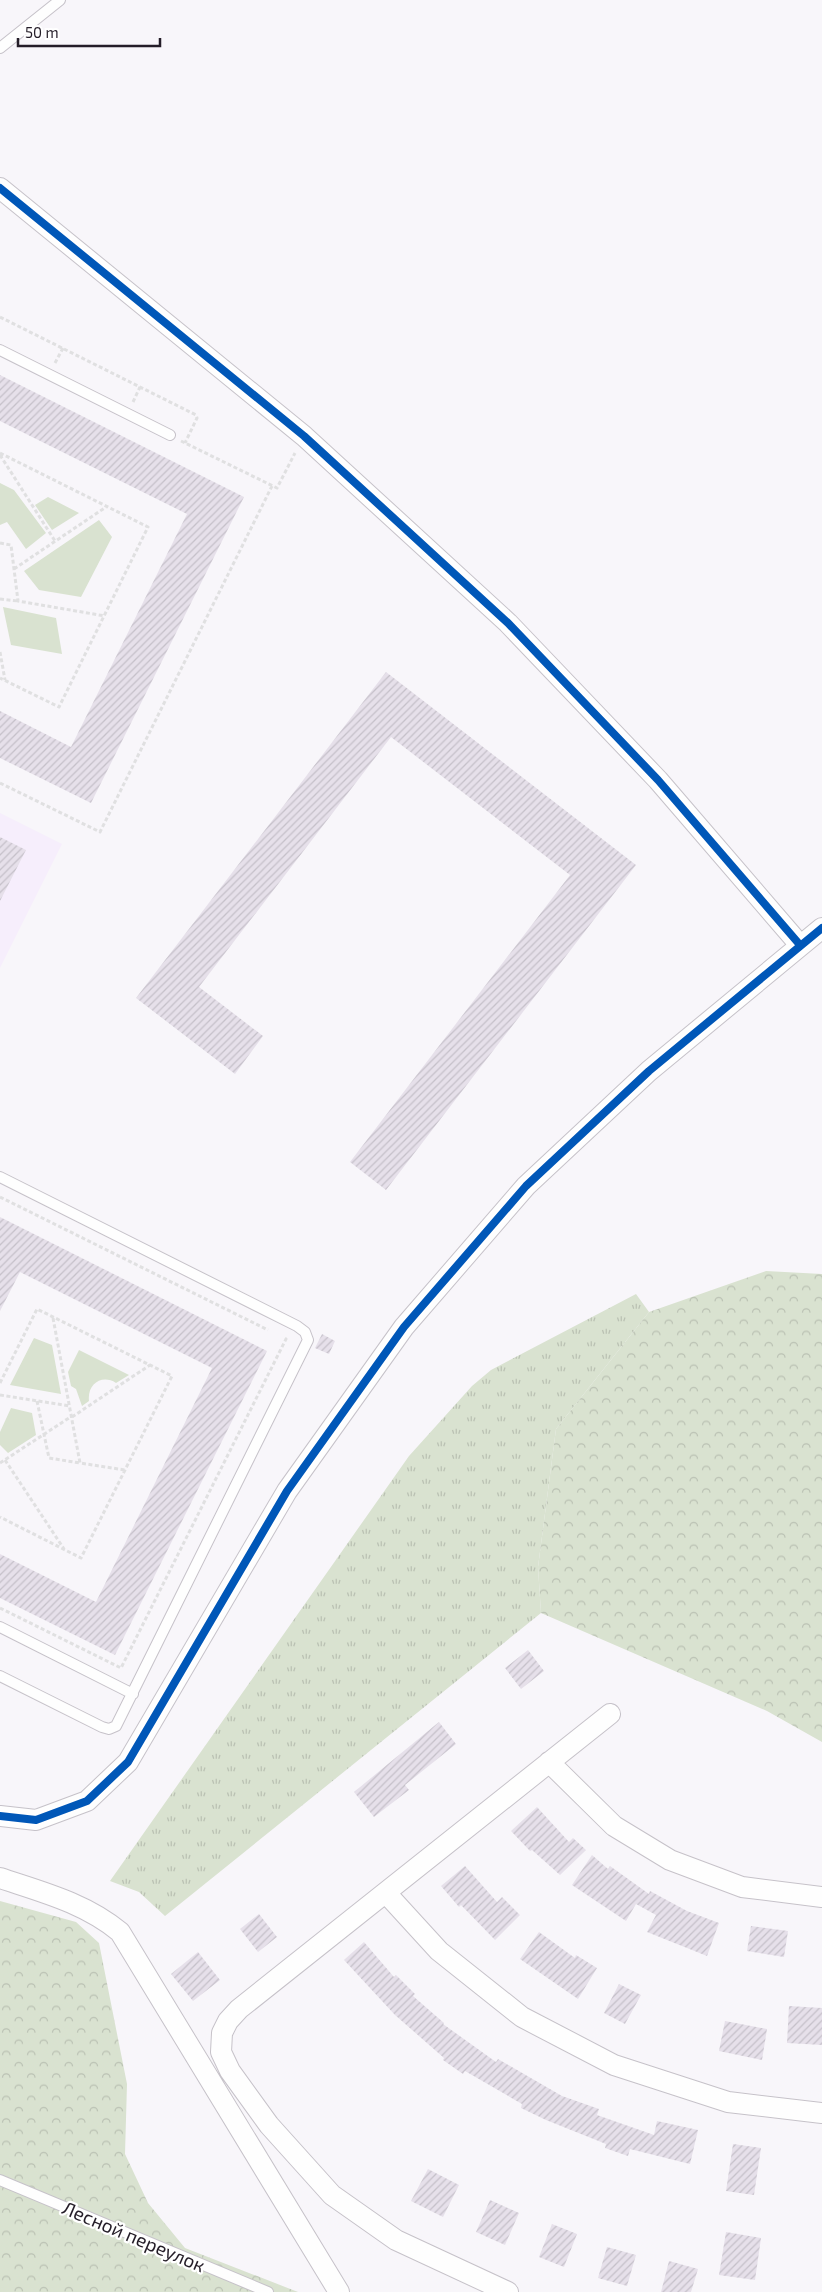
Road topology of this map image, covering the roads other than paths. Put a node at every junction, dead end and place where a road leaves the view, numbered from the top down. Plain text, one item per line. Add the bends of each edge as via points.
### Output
1 (60, 0) edge
2 (0, 48) edge
3 (0, 188) edge
4 (0, 350) edge
5 (170, 435) dead end
6 (822, 928) edge
7 (800, 945) junction
8 (0, 1177) edge
9 (0, 1627) edge
10 (0, 1676) edge
11 (134, 1694) junction
12 (610, 1714) dead end
13 (549, 1762) junction
14 (0, 1816) edge
15 (0, 1878) edge
16 (386, 1893) junction
17 (822, 1897) edge
18 (822, 2113) edge
19 (0, 2180) edge
20 (268, 2292) edge
21 (339, 2292) edge
22 (508, 2292) edge

1 - 2 lane
3 - 7 street via 304,436 508,623 658,780
4 - 5 lane
6 - 7 street
7 - 14 street via 649,1071 526,1186 404,1327 287,1491 128,1762 87,1801 36,1820
8 - 11 lane via 297,1326 305,1332 308,1340
9 - 11 lane
10 - 11 lane via 109,1730 116,1726
12 - 13 street
13 - 16 street
13 - 17 street via 614,1826 670,1860 742,1887
15 - 21 street via 83,1908 120,1932
16 - 18 street via 440,1951 522,2016 614,2065 728,2102
16 - 22 street via 239,2008 222,2033 221,2052 230,2071 269,2125 332,2195 396,2240
19 - 20 lane, Лесной переулок

